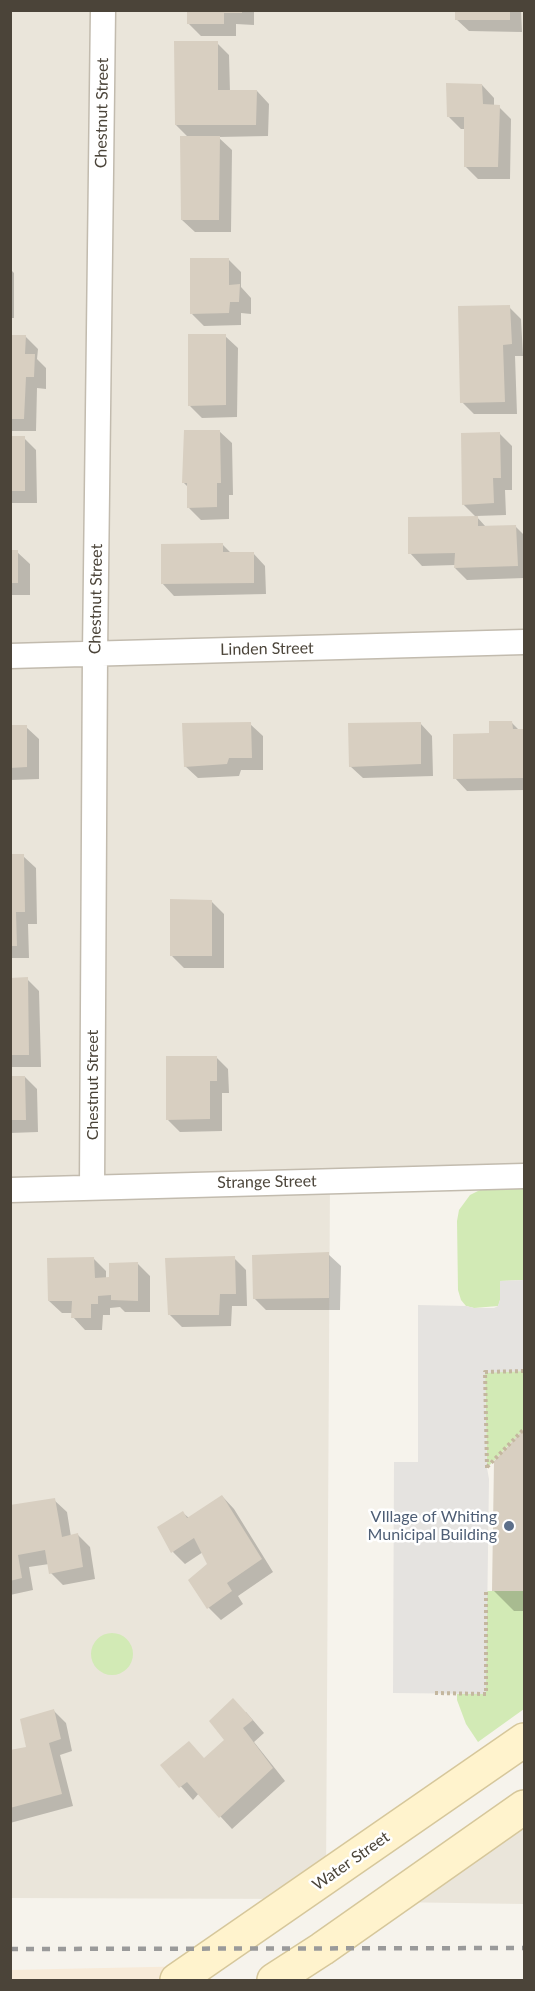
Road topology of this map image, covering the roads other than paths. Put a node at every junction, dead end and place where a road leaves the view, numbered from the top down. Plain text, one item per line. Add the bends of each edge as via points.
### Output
1 (103, 10) edge
2 (525, 642) edge
3 (95, 653) junction
4 (10, 656) edge
5 (525, 1176) edge
6 (92, 1187) junction
7 (10, 1190) edge
8 (525, 1740) edge
9 (525, 1807) edge
10 (177, 1980) edge
11 (274, 1980) edge

1 - 3 street, Chestnut Street
2 - 3 street, Linden Street
3 - 4 street, Linden Street
3 - 6 street, Chestnut Street
5 - 6 street, Strange Street
6 - 7 street, Strange Street
8 - 10 main road, Water Street
9 - 11 main road

